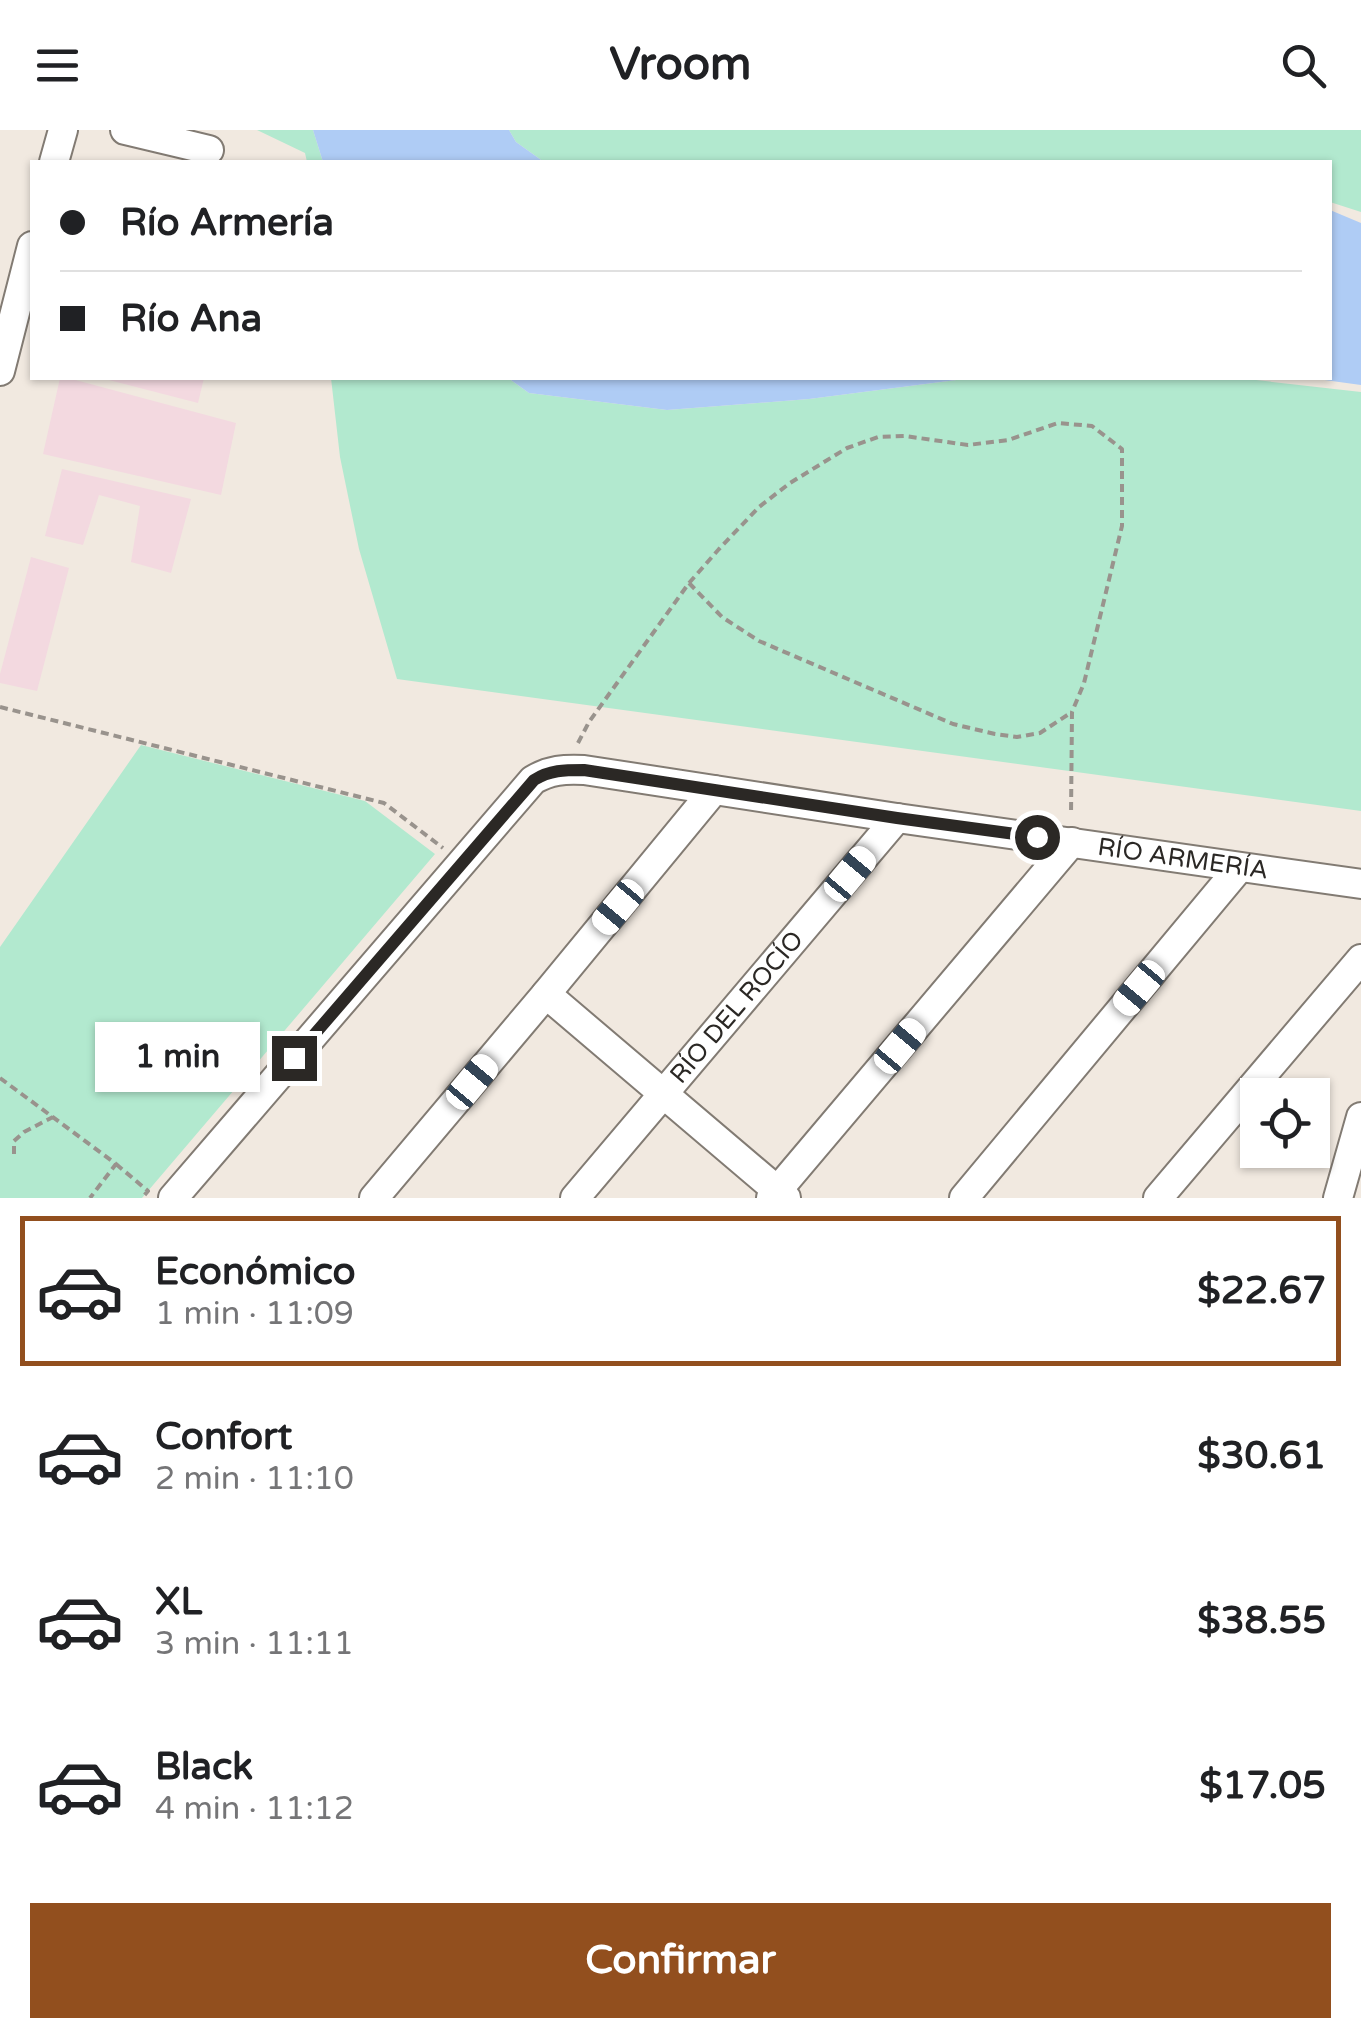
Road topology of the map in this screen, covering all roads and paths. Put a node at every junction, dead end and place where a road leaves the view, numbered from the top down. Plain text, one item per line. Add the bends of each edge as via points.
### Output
1 (62, 130) edge
2 (125, 130) edge
3 (209, 150) dead end
4 (54, 160) edge
5 (30, 254) edge
6 (1, 366) edge
7 (689, 583) junction
8 (0, 706) edge
9 (1072, 712) junction
10 (564, 770) junction
11 (714, 790) junction
12 (897, 818) junction
13 (1072, 842) junction
14 (462, 863) junction
15 (1239, 868) junction
16 (1361, 884) edge
17 (1361, 959) edge
18 (546, 994) junction
19 (0, 1078) edge
20 (664, 1095) junction
21 (53, 1117) junction
22 (1361, 1117) edge
23 (14, 1154) dead end
24 (116, 1164) junction
25 (778, 1196) edge
26 (90, 1198) edge
27 (142, 1198) edge
28 (173, 1198) edge
29 (374, 1198) edge
30 (575, 1198) edge
31 (964, 1198) edge
32 (1158, 1198) edge
33 (1338, 1198) edge

1 - 4 street
2 - 3 street
5 - 6 street
7 - 9 path via 759,642 953,724 1017,736 1040,733
7 - 9 path via 760,507 846,448 905,436 968,446 1058,423 1092,426 1122,450 1122,526
7 - 10 path via 589,722
8 - 14 path via 384,803
9 - 13 path
10 - 11 street, RÍO ARMERÍA
10 - 14 street, RÍO ARMERÍA via 534,780
11 - 12 street, RÍO ARMERÍA
11 - 18 street
12 - 13 street, RÍO ARMERÍA
12 - 20 street, RÍO DEL ROCÍO
13 - 15 street, RÍO ARMERÍA
13 - 25 street
14 - 28 street
15 - 16 street, RÍO ARMERÍA
15 - 31 street
17 - 32 street
18 - 20 street
18 - 29 street
19 - 21 path
20 - 25 street
20 - 30 street, RÍO DEL ROCÍO
21 - 23 path via 14,1141
21 - 24 path
22 - 33 street
24 - 26 path
24 - 27 path via 148,1191

